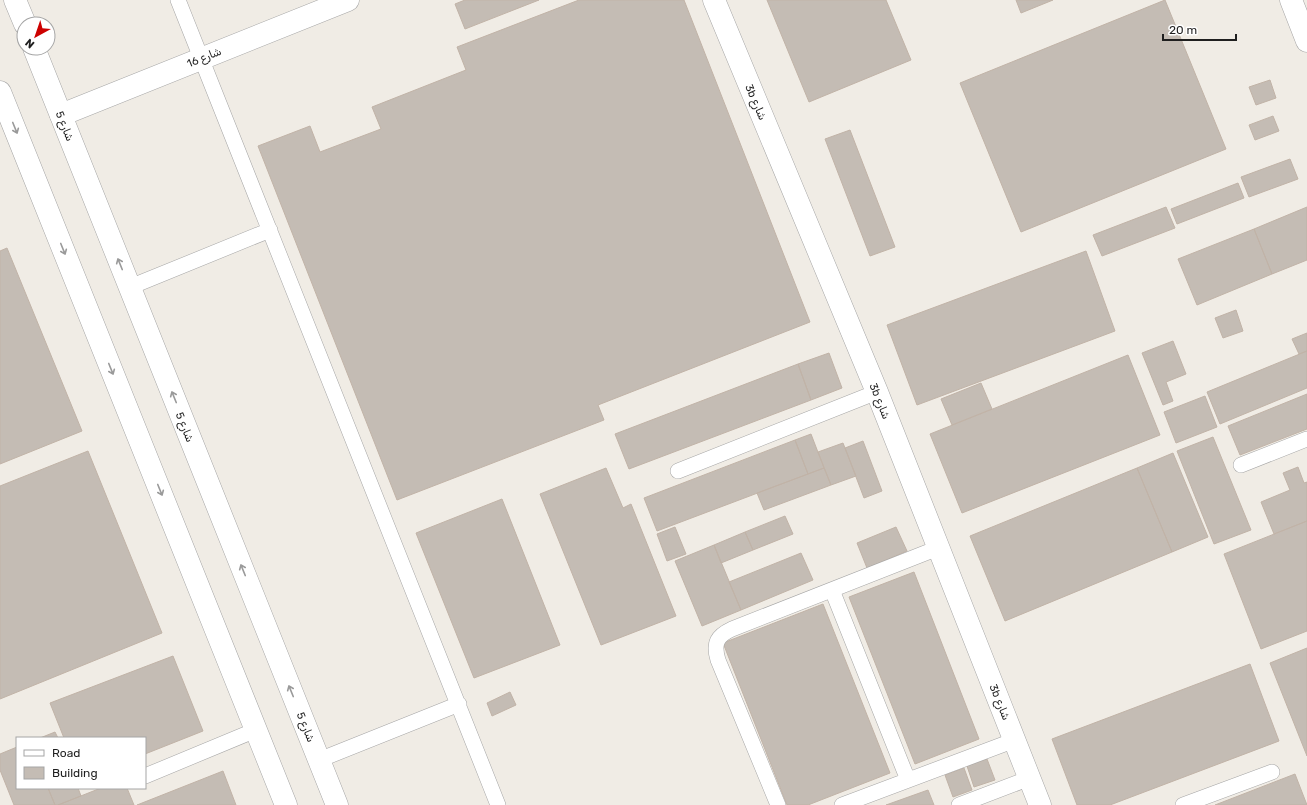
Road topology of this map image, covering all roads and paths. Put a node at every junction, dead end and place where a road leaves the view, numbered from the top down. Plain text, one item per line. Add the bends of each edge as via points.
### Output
1 (15, 0) edge
2 (178, 0) edge
3 (348, 0) edge
4 (714, 0) edge
5 (1291, 0) edge
6 (22, 16) edge
7 (1307, 41) edge
8 (37, 56) edge
9 (202, 58) junction
10 (0, 92) edge
11 (61, 115) junction
12 (270, 230) junction
13 (130, 287) junction
14 (877, 392) junction
15 (1307, 439) edge
16 (1241, 465) dead end
17 (678, 470) dead end
18 (938, 548) junction
19 (832, 590) junction
20 (459, 704) junction
21 (256, 730) junction
22 (1014, 740) junction
23 (319, 760) junction
24 (1272, 772) dead end
25 (146, 776) edge
26 (1030, 778) junction
27 (908, 780) junction
28 (286, 805) edge
29 (337, 805) edge
30 (498, 805) edge
31 (778, 805) edge
32 (842, 805) edge
33 (959, 805) edge
34 (1040, 805) edge
35 (1183, 805) edge

1 - 6 street
2 - 9 lane
3 - 9 street, شارع 16
4 - 14 street, 3b شارع
5 - 7 street
8 - 11 street, شارع 5
9 - 11 street, شارع 16
9 - 12 lane
10 -> 21 street
13 -> 11 street, شارع 5
12 - 13 lane
12 - 20 lane
23 -> 13 street, شارع 5
14 - 17 lane
14 - 18 street, 3b شارع
15 - 16 lane
18 - 19 lane
18 - 22 street, 3b شارع
19 - 27 lane
19 - 31 lane via 732,629 717,641 715,650 718,660
20 - 23 lane
20 - 30 lane
21 - 25 lane
21 - 28 street
22 - 26 street, 3b شارع
22 - 27 lane
23 - 29 street, شارع 5
24 - 35 lane
26 - 33 lane
26 - 34 street, 3b شارع
27 - 32 lane

